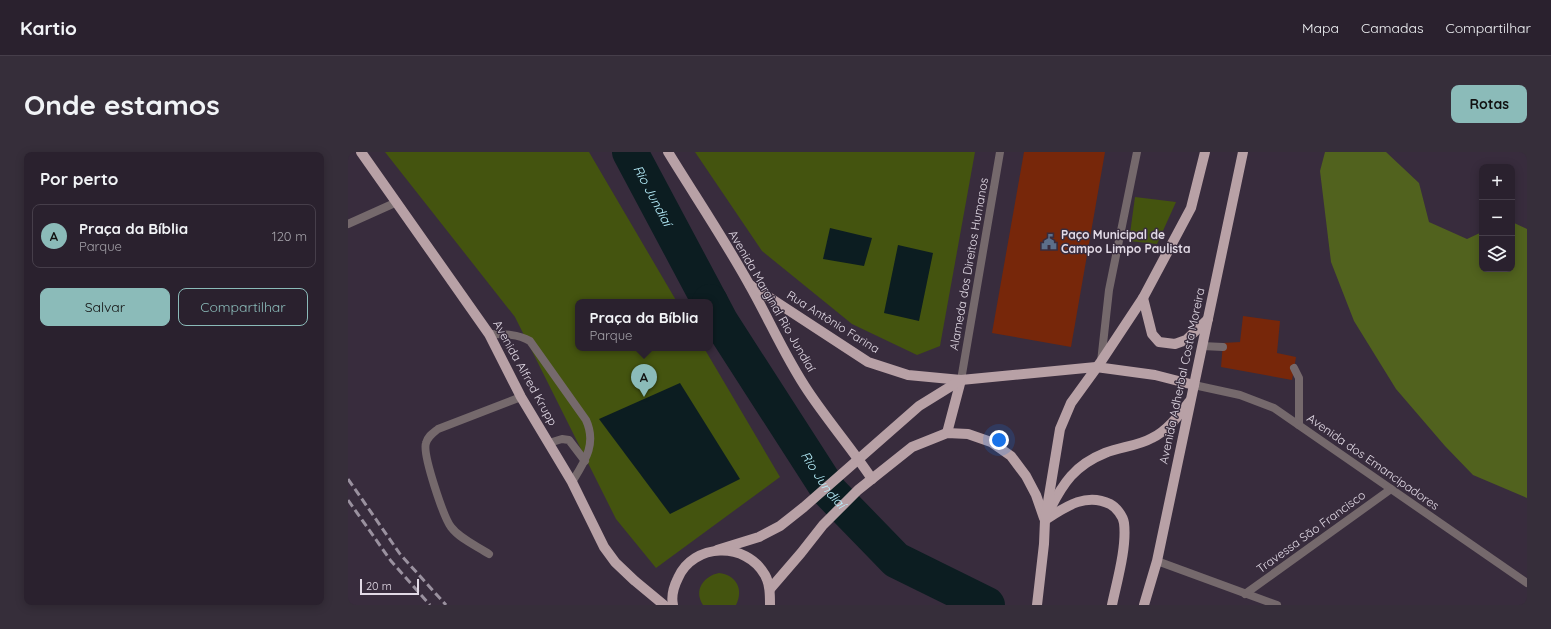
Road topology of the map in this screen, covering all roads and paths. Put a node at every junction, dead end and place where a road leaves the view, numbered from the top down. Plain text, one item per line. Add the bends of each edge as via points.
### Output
1 (361, 152) edge
2 (668, 152) edge
3 (1000, 152) edge
4 (1137, 152) edge
5 (1205, 152) edge
6 (1243, 152) edge
7 (397, 202) junction
8 (348, 224) edge
9 (750, 285) junction
10 (1143, 298) junction
11 (1208, 319) junction
12 (489, 334) junction
13 (1202, 346) junction
14 (1223, 347) dead end
15 (1098, 365) junction
16 (1294, 368) dead end
17 (961, 380) junction
18 (1194, 385) junction
19 (521, 397) junction
20 (1190, 401) junction
21 (1299, 426) junction
22 (947, 433) junction
23 (549, 443) junction
24 (585, 461) junction
25 (856, 461) junction
26 (872, 480) junction
27 (572, 482) junction
28 (1392, 489) junction
29 (1045, 520) junction
30 (717, 550) junction
31 (489, 554) dead end
32 (1157, 561) junction
33 (1527, 583) edge
34 (770, 588) junction
35 (1245, 594) junction
36 (664, 605) edge
37 (673, 605) edge
38 (770, 605) edge
39 (1037, 605) edge
40 (1112, 605) edge
41 (1144, 605) edge
42 (1277, 605) edge

1 - 7 main road, Avenida Alfred Krupp
2 - 9 main road, Avenida Marginal Rio Jundiaí
3 - 17 street, Alameda dos Direitos Humanos
4 - 15 street via 1109,290
5 - 10 main road via 1191,208
6 - 11 main road, Avenida Adherbal Costa Moreira
7 - 8 street
7 - 12 main road, Avenida Alfred Krupp
9 - 17 main road, Rua Antônio Farina via 868,362 908,375
9 - 25 main road, Avenida Marginal Rio Jundiaí via 808,391
10 - 11 main road via 1152,334 1160,342 1175,344 1186,340
10 - 15 main road
11 - 13 main road, Avenida Adherbal Costa Moreira
12 - 19 main road, Avenida Alfred Krupp
12 - 24 street via 515,335 530,342 586,420 590,430 590,444
13 - 14 street
13 - 18 main road, Avenida Adherbal Costa Moreira
15 - 17 main road, Rua Antônio Farina
15 - 18 main road, Rua Antônio Farina
15 - 29 main road via 1071,403 1060,429
16 - 21 street via 1299,378
17 - 22 main road
17 - 25 main road via 919,406
18 - 20 main road, Avenida Adherbal Costa Moreira
18 - 21 street, Avenida dos Emancipadores via 1240,395 1267,405
19 - 23 main road, Avenida Alfred Krupp
19 - 31 street via 438,429 425,443 428,462 446,520 452,529
20 - 29 main road via 1170,424 1152,438 1105,454 1087,463 1069,477 1060,489
20 - 32 main road, Avenida Adherbal Costa Moreira
21 - 28 street, Avenida dos Emancipadores
22 - 26 main road via 912,447
22 - 29 main road via 968,434 991,442 1011,456 1026,476
23 - 24 street via 562,439 569,440
23 - 27 main road, Avenida Alfred Krupp
24 - 27 street
25 - 26 main road, Avenida Marginal Rio Jundiaí
25 - 30 main road via 780,526 759,537
26 - 34 main road via 858,490 823,525
27 - 36 main road, Avenida Alfred Krupp via 604,547 615,562
28 - 33 street, Avenida dos Emancipadores
28 - 35 street, Travessa São Francisco
29 - 39 main road
29 - 40 main road via 1073,503 1086,500 1102,500 1115,507 1124,521 1125,537
30 - 34 main road via 745,555 765,575
30 - 37 main road via 703,553 690,561 680,572 674,586
32 - 35 street
32 - 41 main road, Avenida Adherbal Costa Moreira
34 - 38 main road
35 - 42 street

